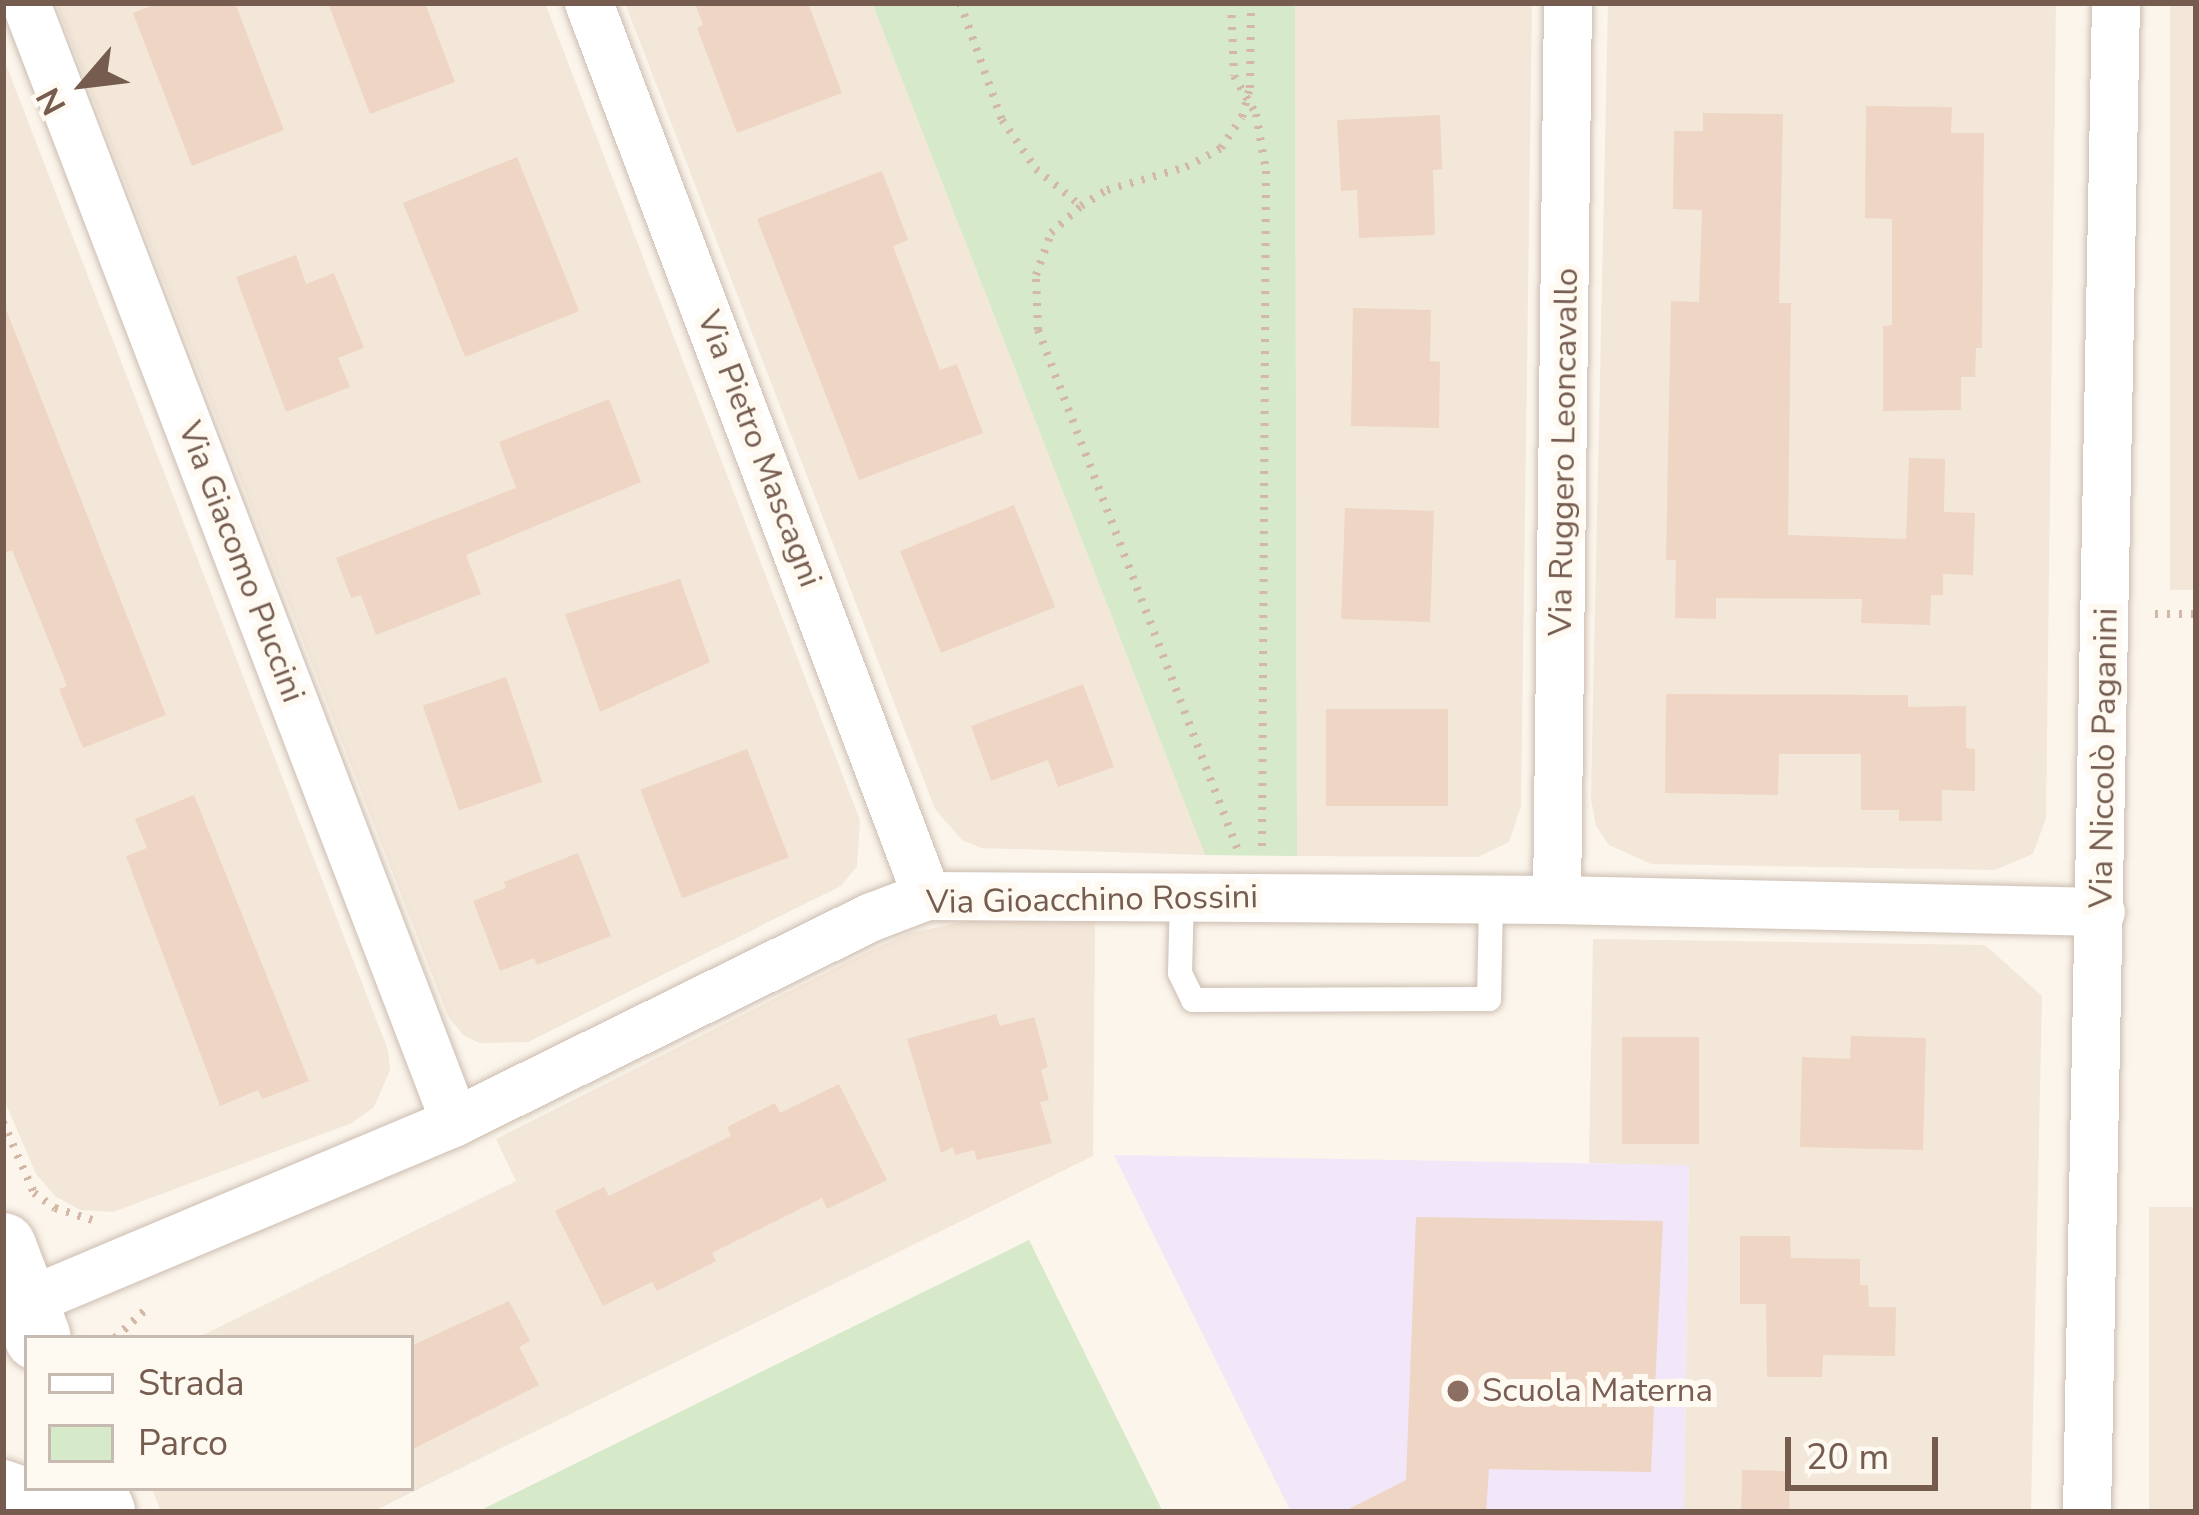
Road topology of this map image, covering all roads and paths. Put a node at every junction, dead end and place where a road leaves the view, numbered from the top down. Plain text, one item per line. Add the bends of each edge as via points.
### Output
1 (26, 3) edge
2 (589, 3) edge
3 (960, 3) edge
4 (1231, 3) edge
5 (1251, 3) edge
6 (1568, 3) edge
7 (2116, 3) edge
8 (1247, 99) junction
9 (1081, 206) junction
10 (2155, 614) dead end
11 (2196, 614) edge
12 (1239, 863) dead end
13 (1262, 864) dead end
14 (927, 896) junction
15 (1182, 897) junction
16 (1491, 900) junction
17 (1557, 900) junction
18 (2101, 912) junction
19 (3, 1122) edge
20 (455, 1122) junction
21 (144, 1255) junction
22 (22, 1296) edge
23 (3, 1484) edge
24 (96, 1498) edge
25 (2087, 1512) edge

1 - 20 street, Via Giacomo Puccini
2 - 14 street, Via Pietro Mascagni
3 - 9 path via 1002,120 1036,169
4 - 8 path via 1234,76
5 - 8 path
6 - 17 street, Via Ruggero Leoncavallo
7 - 18 street, Via Niccolò Paganini
8 - 9 path via 1220,148
8 - 13 path via 1267,171
9 - 12 path via 1051,233 1036,275 1038,330
10 - 11 path
14 - 15 street, Via Gioacchino Rossini
14 - 20 street, Via Gioacchino Rossini
15 - 16 street, Via Gioacchino Rossini
15 - 16 lane via 1180,974 1192,1000 1489,999
16 - 17 street, Via Gioacchino Rossini
17 - 18 street, Via Gioacchino Rossini
18 - 25 street, Via Niccolò Paganini
19 - 21 path via 34,1193 79,1217 128,1218
20 - 21 street, Via Gioacchino Rossini
21 - 22 street, Via Gioacchino Rossini
23 - 24 street via 63,1505

